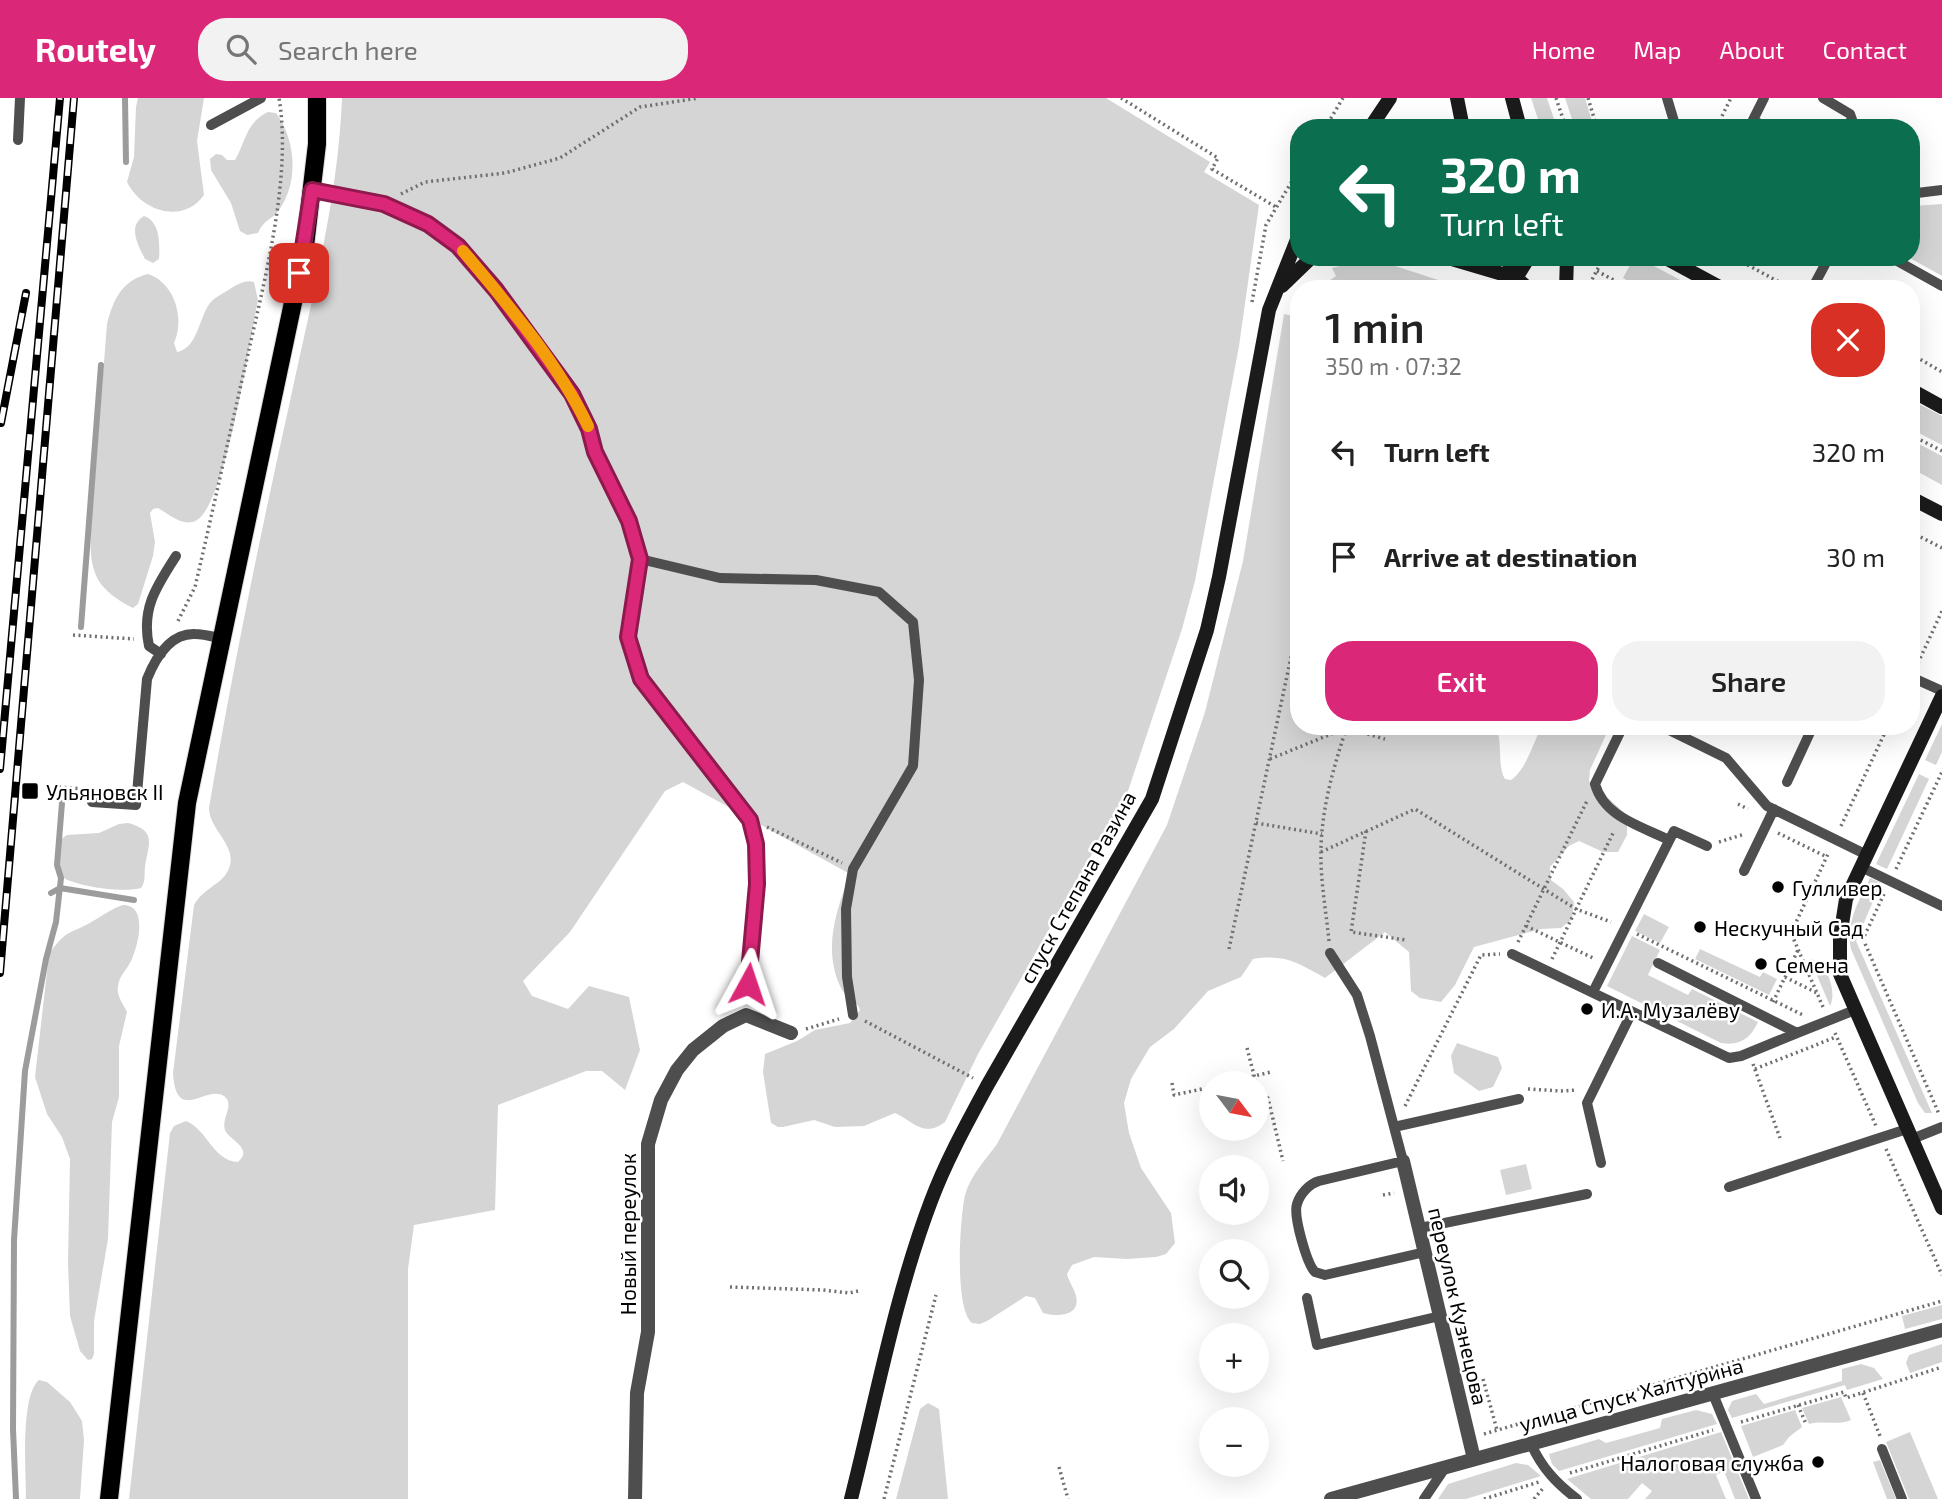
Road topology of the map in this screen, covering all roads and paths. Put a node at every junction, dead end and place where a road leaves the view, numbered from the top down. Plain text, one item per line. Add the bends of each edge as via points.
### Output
1 (20, 98) edge
2 (261, 98) edge
3 (279, 98) edge
4 (317, 98) edge
5 (699, 98) edge
6 (1121, 98) edge
7 (1343, 98) edge
8 (1390, 98) edge
9 (1457, 98) edge
10 (1512, 98) edge
11 (1556, 98) edge
12 (1588, 98) edge
13 (1667, 98) edge
14 (1731, 98) edge
15 (1765, 98) edge
16 (1823, 98) edge
17 (1722, 116) dead end
18 (1330, 119) edge
19 (1376, 119) edge
20 (1461, 119) edge
21 (1518, 119) edge
22 (1563, 119) edge
23 (1594, 119) edge
24 (1673, 119) edge
25 (1754, 119) edge
26 (1852, 119) edge
27 (211, 125) dead end
28 (18, 140) dead end
29 (1290, 184) edge
30 (312, 190) junction
31 (1942, 190) edge
32 (1920, 193) edge
33 (384, 204) junction
34 (1276, 208) junction
35 (1290, 256) edge
36 (1303, 266) edge
37 (1475, 266) edge
38 (1510, 266) edge
39 (1523, 266) edge
40 (1600, 266) edge
41 (1681, 266) edge
42 (1750, 266) edge
43 (1906, 266) edge
44 (1597, 271) junction
45 (1516, 278) junction
46 (1518, 280) edge
47 (1592, 280) edge
48 (1614, 280) edge
49 (1706, 280) edge
50 (1775, 280) edge
51 (1942, 286) edge
52 (1274, 294) junction
53 (1252, 306) dead end
54 (1920, 360) edge
55 (1942, 372) edge
56 (1920, 395) edge
57 (1942, 407) edge
58 (1920, 440) edge
59 (1942, 451) edge
60 (1920, 503) edge
61 (1942, 514) edge
62 (1920, 537) edge
63 (1942, 548) edge
64 (176, 556) dead end
65 (640, 559) junction
66 (1942, 611) edge
67 (77, 636) dead end
68 (124, 638) dead end
69 (223, 639) junction
70 (174, 640) junction
71 (161, 654) junction
72 (1920, 658) edge
73 (1290, 663) edge
74 (1920, 682) edge
75 (1942, 694) edge
76 (1327, 735) edge
77 (1343, 735) edge
78 (1372, 735) edge
79 (1619, 735) edge
80 (1681, 735) edge
81 (1809, 735) edge
82 (1884, 735) edge
83 (1685, 737) joint
84 (1385, 739) dead end
85 (1270, 759) junction
86 (1942, 772) edge
87 (1787, 782) dead end
88 (1595, 784) junction
89 (61, 787) dead end
90 (85, 789) dead end
91 (92, 802) dead end
92 (1738, 804) dead end
93 (1748, 809) dead end
94 (1774, 809) junction
95 (1621, 817) junction
96 (750, 820) junction
97 (1256, 823) junction
98 (1766, 827) junction
99 (1366, 831) junction
100 (1322, 834) junction
101 (1835, 839) junction
102 (1669, 840) junction
103 (1707, 846) joint
104 (1321, 852) junction
105 (1826, 857) junction
106 (1864, 861) junction
107 (853, 869) junction
108 (1744, 871) dead end
109 (1890, 881) junction
110 (1545, 888) junction
111 (1942, 906) edge
112 (1576, 909) junction
113 (1526, 926) junction
114 (1625, 928) junction
115 (1638, 934) dead end
116 (1406, 940) dead end
117 (1560, 942) junction
118 (1229, 949) dead end
119 (1798, 950) junction
120 (1330, 953) joint
121 (1512, 954) junction
122 (1658, 963) dead end
123 (1607, 965) junction
124 (1546, 970) junction
125 (1784, 976) junction
126 (748, 984) dead end
127 (1593, 992) junction
128 (1817, 993) junction
129 (1773, 1001) junction
130 (1855, 1010) junction
131 (1632, 1012) junction
132 (1815, 1014) dead end
133 (853, 1015) junction
134 (1806, 1016) dead end
135 (1765, 1017) junction
136 (1797, 1033) junction
137 (791, 1034) joint
138 (1247, 1048) dead end
139 (1254, 1071) edge
140 (1172, 1083) dead end
141 (987, 1086) junction
142 (1578, 1089) dead end
143 (1199, 1090) edge
144 (1561, 1091) dead end
145 (1519, 1099) dead end
146 (1269, 1102) edge
147 (1942, 1120) edge
148 (1394, 1127) junction
149 (1942, 1127) edge
150 (1910, 1134) junction
151 (1780, 1138) dead end
152 (1881, 1138) junction
153 (1283, 1161) dead end
154 (1403, 1161) junction
155 (1601, 1163) dead end
156 (1729, 1187) dead end
157 (1587, 1194) dead end
158 (1942, 1208) edge
159 (1420, 1228) junction
160 (1425, 1252) junction
161 (1942, 1275) edge
162 (730, 1287) dead end
163 (858, 1291) dead end
164 (936, 1295) dead end
165 (1307, 1298) dead end
166 (1942, 1301) edge
167 (1440, 1316) junction
168 (1942, 1330) edge
169 (1942, 1367) edge
170 (1483, 1379) dead end
171 (1863, 1393) junction
172 (1713, 1394) junction
173 (1798, 1405) junction
174 (1806, 1424) dead end
175 (1727, 1427) junction
176 (1497, 1430) junction
177 (1479, 1436) dead end
178 (1531, 1444) junction
179 (1882, 1449) joint
180 (1474, 1460) junction
181 (1059, 1467) dead end
182 (1445, 1468) junction
183 (1552, 1478) junction
184 (110, 1499) edge
185 (635, 1499) edge
186 (851, 1499) edge
187 (884, 1499) edge
188 (1068, 1499) edge
189 (1331, 1499) edge
190 (1424, 1499) edge
191 (1484, 1499) edge
192 (1577, 1499) edge
193 (1756, 1499) edge
194 (1902, 1499) edge

1 - 28 lane
2 - 27 lane
3 - 70 path via 282,170 264,282 195,587 178,619
4 - 30 main road
5 - 33 path via 640,107 560,158 505,173 425,182
6 - 34 path via 1218,158 1212,169
7 - 18 path
8 - 19 main road
9 - 20 main road
10 - 21 main road
11 - 22 path
12 - 23 path
13 - 24 lane
14 - 17 path
15 - 25 lane
16 - 26 lane
29 - 34 path
30 - 33 lane
30 - 69 main road via 305,246
31 - 32 lane
33 - 65 lane via 428,224 458,246 572,394 629,521
34 - 53 path via 1266,225
35 - 52 main road, спуск Степана Разина
36 - 52 main road
37 - 45 main road
38 - 45 main road
39 - 45 main road
40 - 44 path
41 - 49 main road
42 - 50 path
43 - 51 lane
44 - 47 path
44 - 48 path
45 - 46 main road
52 - 141 main road, спуск Степана Разина via 1207,630 1152,799
54 - 55 path
56 - 57 main road
58 - 59 path
60 - 61 main road
62 - 63 path
64 - 71 lane via 158,584 146,617 149,646
65 - 96 lane via 628,637 641,679
65 - 107 lane via 720,578 816,580 879,592 913,622 919,680 913,766
66 - 72 path
67 - 68 path
69 - 70 lane via 195,634
69 - 184 main road via 187,803
70 - 71 lane
71 - 91 lane via 147,679 136,805
73 - 85 path
74 - 75 lane
75 - 106 main road
76 - 85 path
77 - 100 path via 1332,770
78 - 84 path
79 - 88 lane
80 - 83 lane
81 - 87 lane
82 - 101 path
83 - 94 lane via 1726,758
85 - 97 path
86 - 109 path
88 - 95 lane via 1606,807
88 - 110 path
89 - 90 path
92 - 93 path
94 - 98 lane
94 - 101 lane
95 - 102 lane
95 - 112 path
96 - 107 path
96 - 126 lane via 757,884
97 - 100 path
97 - 118 path
98 - 103 path
98 - 105 path
98 - 108 lane
99 - 104 path
99 - 110 path via 1415,809
99 - 116 path via 1351,932
100 - 104 path
101 - 105 path
101 - 106 lane
102 - 103 lane via 1674,831
102 - 114 lane
104 - 120 path
105 - 119 path via 1791,933
106 - 109 lane
106 - 130 main road via 1846,899 1839,937 1840,974
107 - 133 lane via 846,909
109 - 111 lane
109 - 147 path via 1863,939
110 - 112 path
110 - 113 path
112 - 114 path
112 - 117 path
113 - 117 path
113 - 121 path
114 - 123 lane
115 - 129 path
117 - 123 path
117 - 124 path
119 - 125 path
119 - 128 path
120 - 148 lane via 1357,996
121 - 124 lane
121 - 148 path via 1481,955
122 - 135 lane
123 - 127 lane
124 - 127 lane
125 - 128 path
125 - 129 path
127 - 131 lane
128 - 132 path via 1824,1009
129 - 134 path
129 - 135 path
130 - 136 lane
130 - 150 main road
131 - 136 lane via 1730,1058
131 - 155 lane via 1587,1103
133 - 137 path
133 - 141 path
135 - 136 lane
137 - 185 street, Новый переулок via 746,1015 693,1049 661,1100 648,1144 648,1332 637,1393
138 - 139 path
140 - 143 path via 1174,1095
141 - 186 main road, спуск Степана Разина via 932,1200 901,1299
142 - 144 path
145 - 148 lane
146 - 153 path
148 - 154 lane
149 - 150 lane
150 - 152 lane
150 - 158 main road
151 - 152 path via 1755,1069 1836,1037
152 - 156 lane
152 - 161 path
154 - 159 street, переулок Кузнецова
154 - 160 lane via 1309,1186 1296,1209 1307,1261 1315,1272 1330,1274
157 - 159 lane
159 - 160 street, переулок Кузнецова
160 - 167 street, переулок Кузнецова
162 - 163 path
164 - 187 path
165 - 167 lane via 1317,1345
166 - 176 path
167 - 180 street, переулок Кузнецова
168 - 172 street, улица Спуск Халтурина
169 - 171 path
170 - 176 path
171 - 173 path via 1846,1398 1844,1392
171 - 179 path
172 - 175 lane
172 - 178 street, улица Спуск Халтурина
173 - 174 path
173 - 175 path
175 - 183 path
175 - 193 lane
176 - 177 path
178 - 180 street, улица Спуск Халтурина
178 - 183 lane
179 - 194 lane
180 - 182 street, улица Спуск Халтурина
181 - 188 path
182 - 189 street, улица Спуск Халтурина
182 - 190 lane
183 - 191 path
183 - 192 lane

